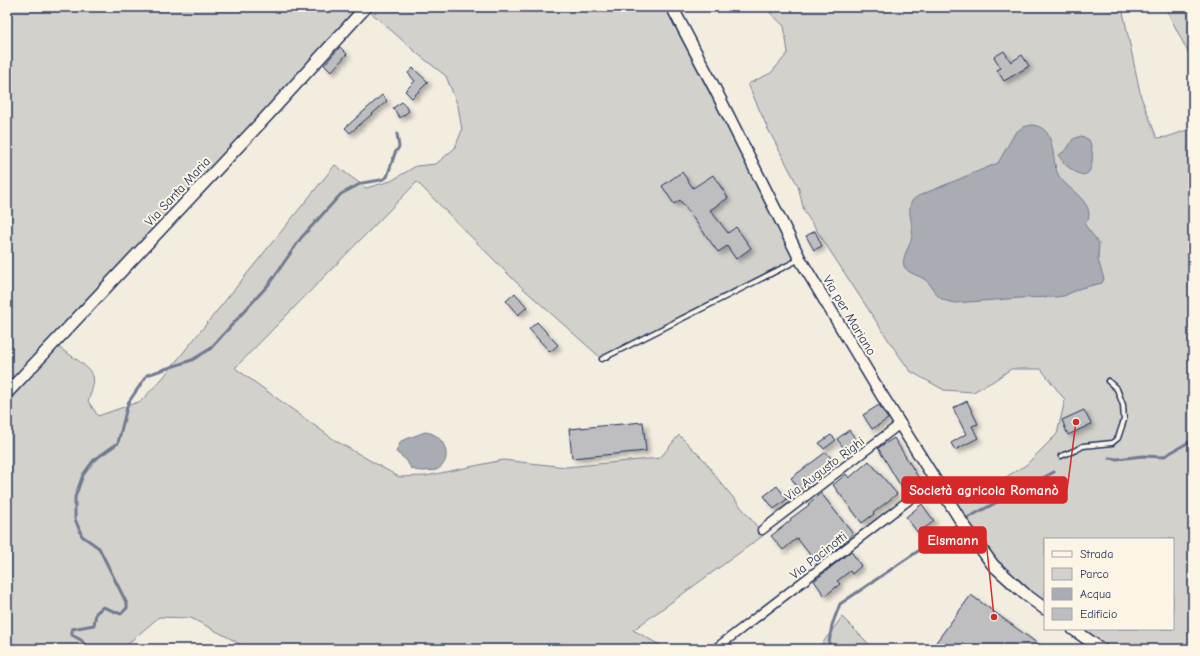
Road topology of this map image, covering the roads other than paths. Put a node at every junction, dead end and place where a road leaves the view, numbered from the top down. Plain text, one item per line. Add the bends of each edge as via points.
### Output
1 (366, 7) edge
2 (672, 7) edge
3 (800, 259) junction
4 (602, 359) dead end
5 (1108, 381) dead end
6 (7, 393) edge
7 (900, 424) junction
8 (1061, 456) dead end
9 (935, 480) junction
10 (762, 530) dead end
11 (1044, 608) edge
12 (1074, 630) edge
13 (715, 649) edge
14 (1101, 649) edge

1 - 6 street, Via Santa Maria
2 - 3 street, Via per Mariano
3 - 4 lane
3 - 7 street, Via per Mariano
5 - 8 lane via 1117,389 1123,405 1124,420 1118,438 1112,443 1083,446
7 - 9 street, Via per Mariano
7 - 10 street, Via Augusto Righi
9 - 11 street, Via per Mariano via 962,524 993,565
9 - 13 street, Via Pacinotti
12 - 14 street

